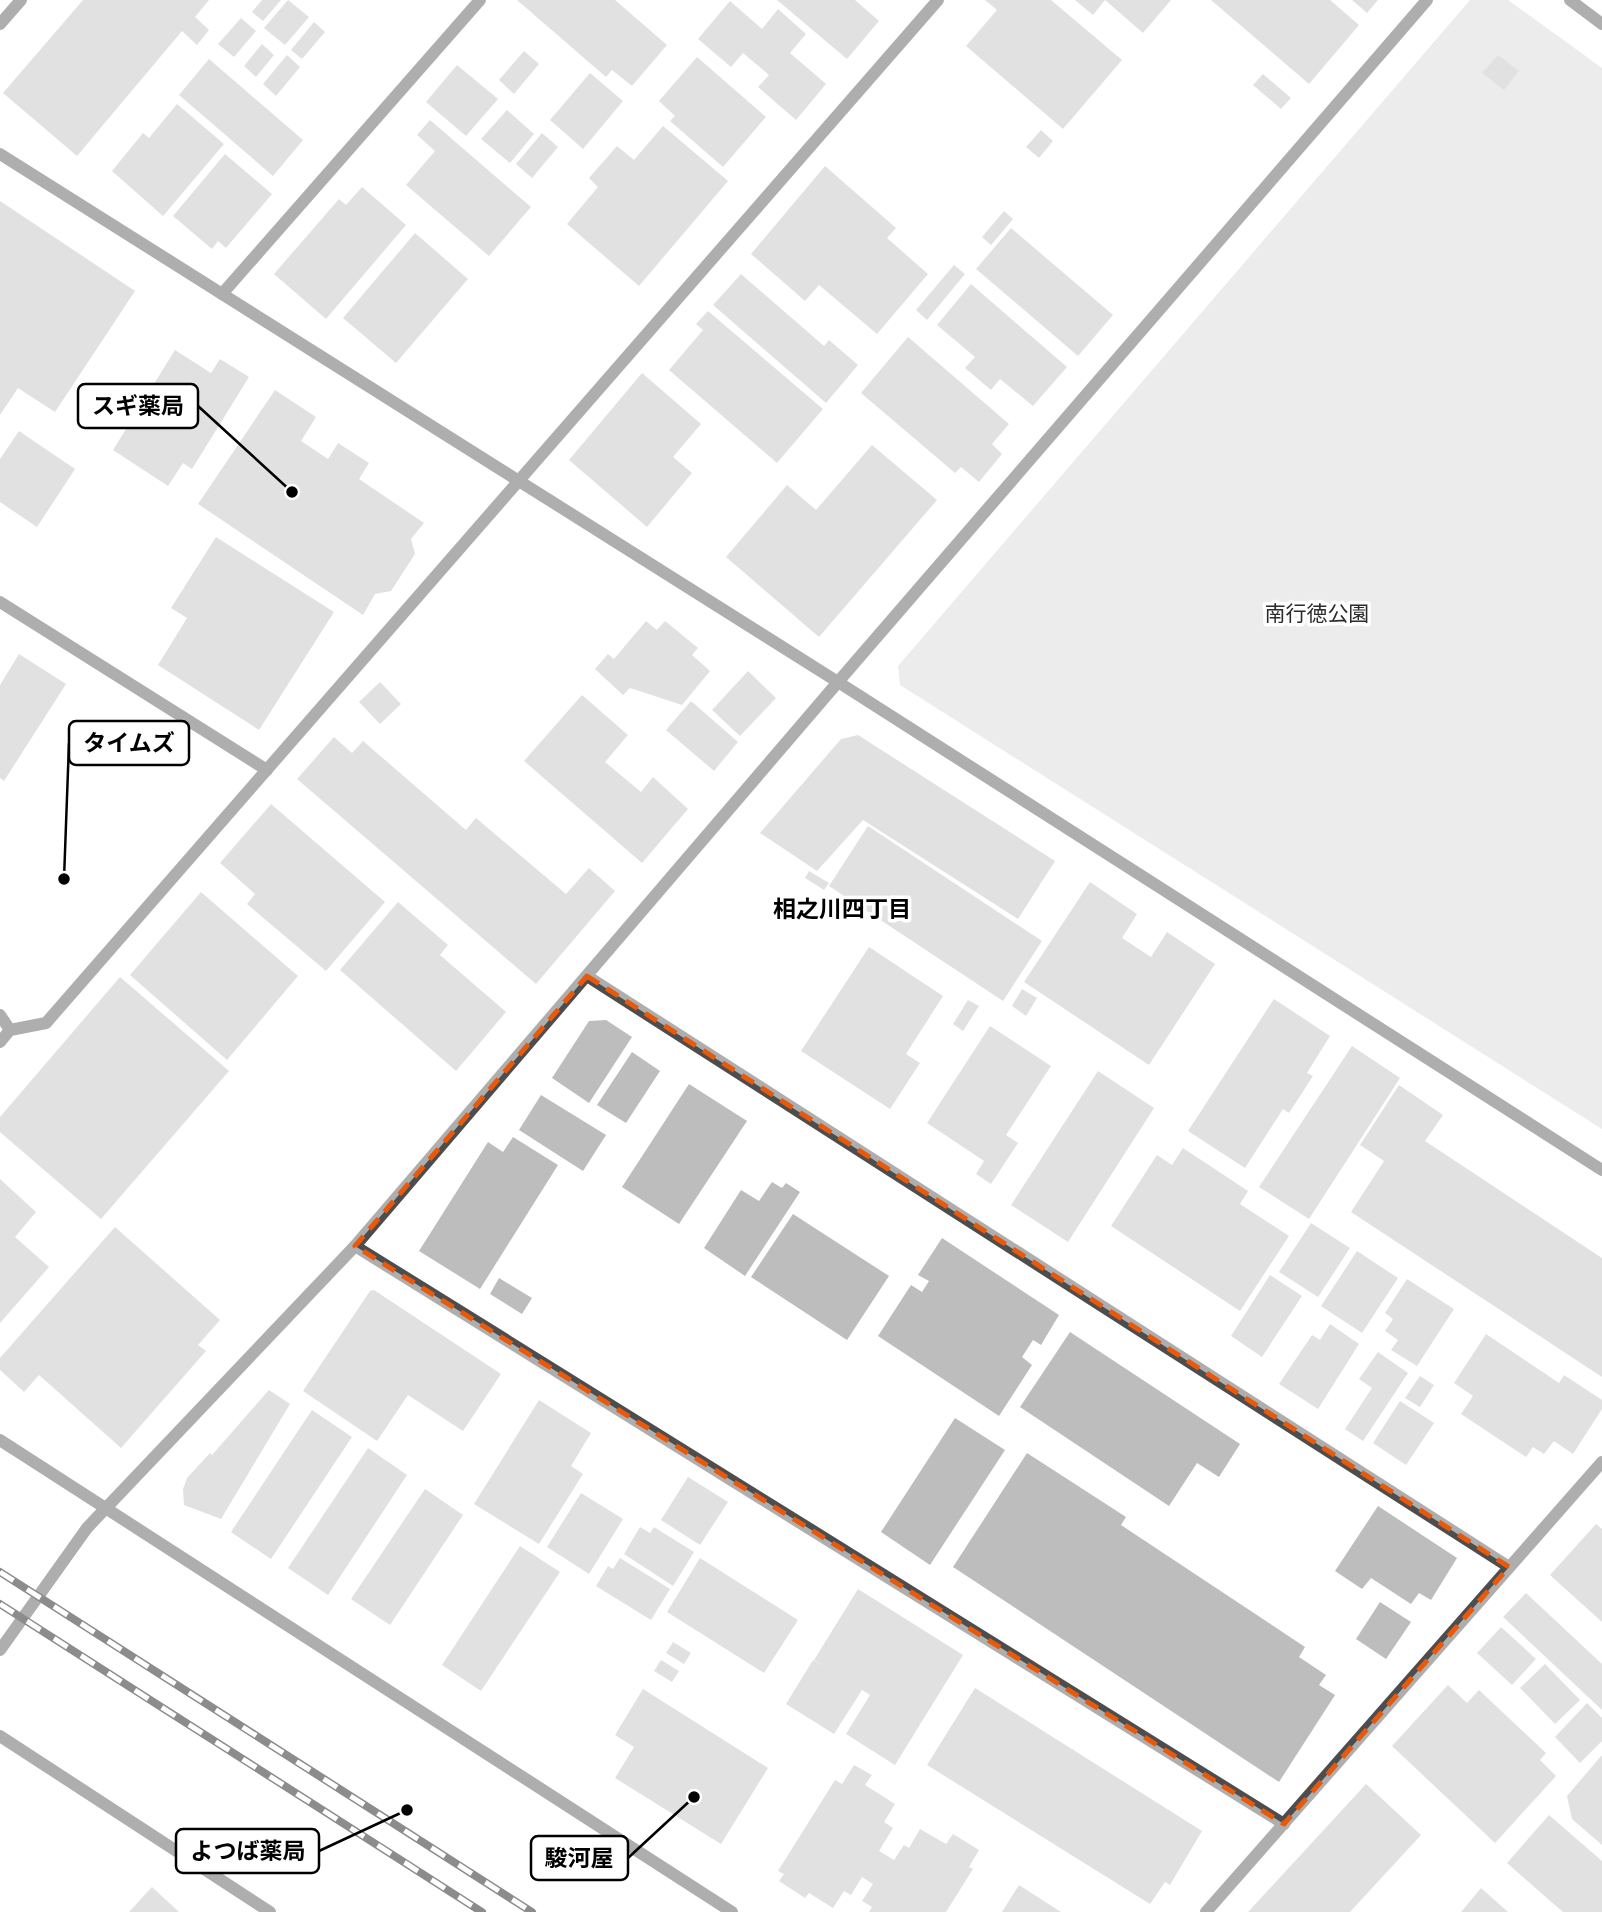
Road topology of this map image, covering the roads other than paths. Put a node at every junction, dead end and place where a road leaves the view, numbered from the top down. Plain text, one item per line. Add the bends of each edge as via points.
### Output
1 (21, 0) edge
2 (480, 0) edge
3 (938, 0) edge
4 (1427, 0) edge
5 (1570, 0) edge
6 (0, 24) edge
7 (1602, 24) edge
8 (0, 154) edge
9 (222, 294) junction
10 (519, 481) junction
11 (0, 602) edge
12 (838, 682) junction
13 (267, 770) junction
14 (587, 976) junction
15 (0, 1015) edge
16 (10, 1030) junction
17 (0, 1042) edge
18 (1602, 1171) edge
19 (355, 1246) junction
20 (0, 1440) edge
21 (1602, 1462) edge
22 (104, 1509) junction
23 (1509, 1567) junction
24 (0, 1650) edge
25 (0, 1736) edge
26 (1284, 1824) junction
27 (267, 1911) edge
28 (732, 1912) edge
29 (1206, 1912) edge

1 - 6 street
2 - 9 street
3 - 10 street
4 - 12 street
5 - 7 street
8 - 9 street
9 - 10 street
10 - 12 street
10 - 13 street
11 - 13 street
12 - 14 street
12 - 18 street
13 - 16 street via 46,1023
14 - 19 street
14 - 23 street
15 - 16 street
16 - 17 street
19 - 22 street
19 - 26 street
20 - 22 street
21 - 23 street
22 - 24 street
22 - 28 street
23 - 26 street
25 - 27 street
26 - 29 street

